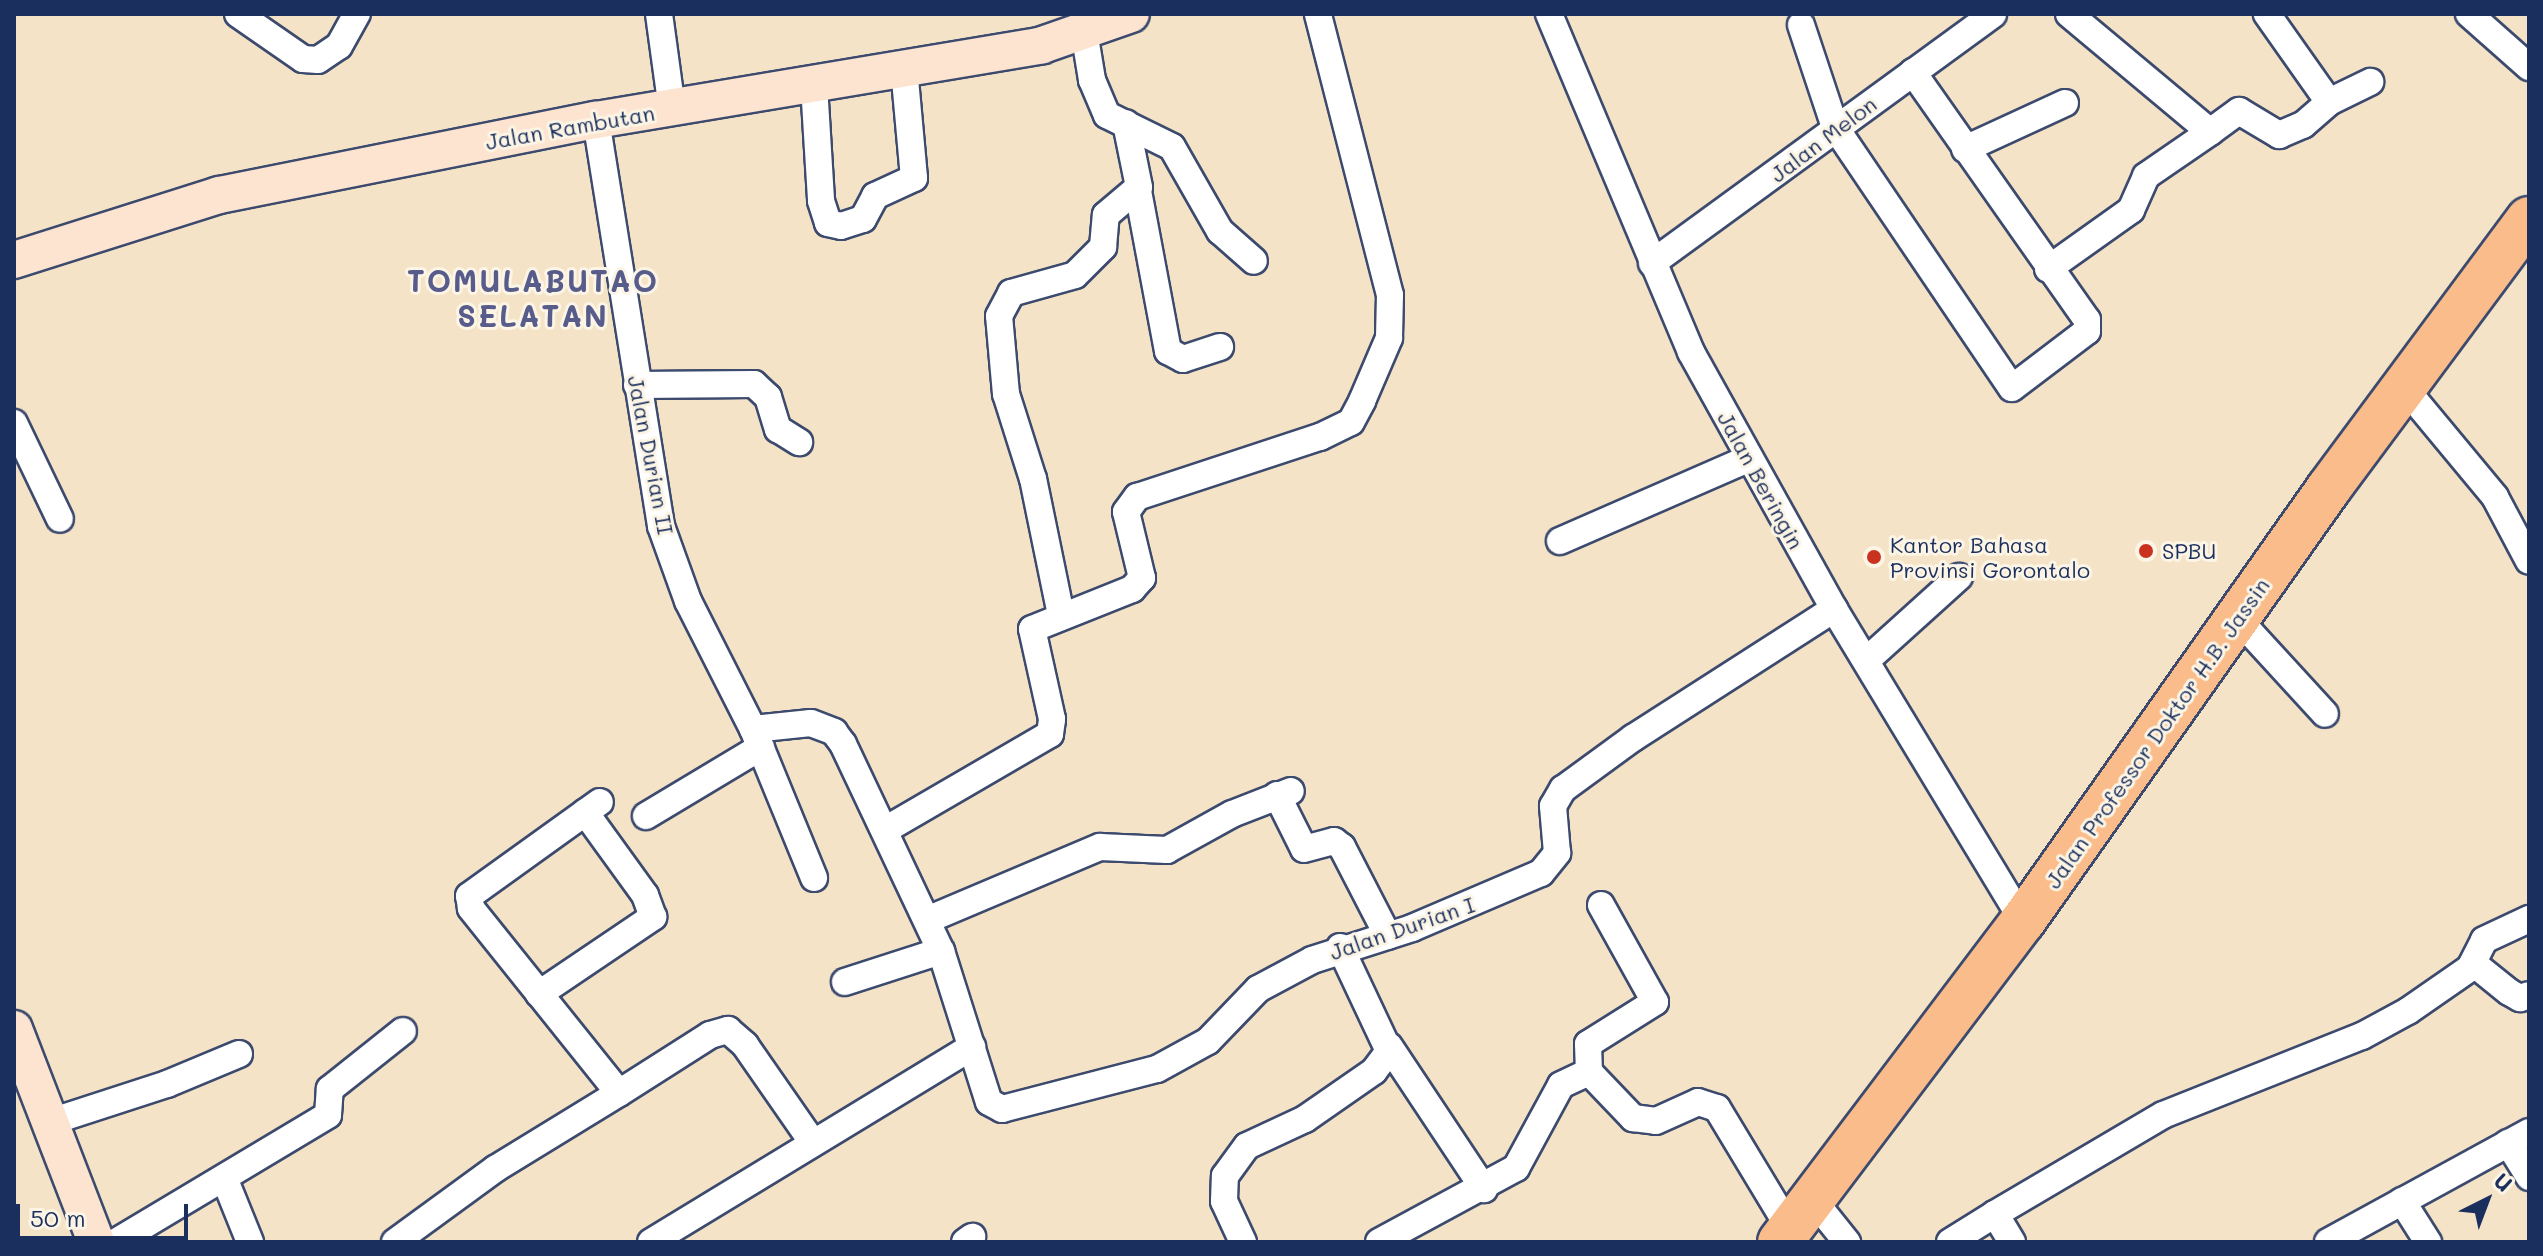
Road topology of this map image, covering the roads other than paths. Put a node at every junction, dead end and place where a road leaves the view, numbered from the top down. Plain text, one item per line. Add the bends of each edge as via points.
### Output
1 (238, 14) edge
2 (357, 14) edge
3 (659, 14) edge
4 (1131, 14) edge
5 (1318, 14) edge
6 (1549, 14) edge
7 (1993, 14) edge
8 (2069, 14) edge
9 (2267, 14) edge
10 (2469, 14) edge
11 (1801, 25) dead end
12 (1084, 31) junction
13 (2529, 67) edge
14 (904, 69) junction
15 (1913, 72) junction
16 (2370, 82) dead end
17 (814, 85) junction
18 (2329, 102) junction
19 (2065, 103) dead end
20 (672, 109) junction
21 (596, 120) junction
22 (1126, 123) junction
23 (1835, 127) junction
24 (2210, 132) junction
25 (1965, 149) junction
26 (1138, 191) junction
27 (2529, 219) edge
28 (14, 260) edge
29 (1254, 261) dead end
30 (1652, 263) junction
31 (2048, 269) junction
32 (1220, 347) dead end
33 (637, 385) junction
34 (2403, 386) junction
35 (14, 423) edge
36 (799, 442) dead end
37 (1748, 459) junction
38 (60, 519) dead end
39 (1560, 541) dead end
40 (2529, 561) edge
41 (1959, 577) dead end
42 (1834, 609) junction
43 (1061, 615) junction
44 (2239, 620) junction
45 (1867, 660) junction
46 (2325, 714) dead end
47 (757, 738) junction
48 (646, 816) dead end
49 (885, 830) junction
50 (814, 878) dead end
51 (1601, 905) dead end
52 (2529, 919) edge
53 (927, 920) junction
54 (2023, 921) junction
55 (1388, 936) junction
56 (1340, 947) junction
57 (941, 951) junction
58 (2473, 963) junction
59 (845, 982) dead end
60 (539, 994) junction
61 (2529, 995) edge
62 (403, 1031) dead end
63 (1389, 1046) junction
64 (972, 1047) junction
65 (17, 1048) edge
66 (239, 1054) dead end
67 (1589, 1072) junction
68 (619, 1093) junction
69 (50, 1122) junction
70 (2518, 1138) edge
71 (813, 1143) junction
72 (2529, 1177) edge
73 (225, 1180) junction
74 (1484, 1189) junction
75 (2402, 1201) junction
76 (1995, 1214) junction
77 (1795, 1224) edge
78 (97, 1241) edge
79 (250, 1242) edge
80 (395, 1242) edge
81 (651, 1242) edge
82 (1243, 1242) edge
83 (1379, 1242) edge
84 (1847, 1242) edge
85 (1950, 1242) edge
86 (2012, 1242) edge
87 (2328, 1242) edge
88 (2428, 1242) edge

1 - 2 street via 303,59 318,60 339,46
3 - 20 street
4 - 12 street, Jalan Rambutan
5 - 43 street via 1390,295 1389,338 1375,374 1351,422 1137,497 1126,512 1142,578 1132,589
6 - 30 street, Jalan Beringin
7 - 15 street, Jalan Melon
8 - 24 street
9 - 18 street
10 - 13 street
11 - 23 street
12 - 14 street, Jalan Rambutan via 1042,45
12 - 22 street via 1107,115
14 - 17 street, Jalan Rambutan
14 - 17 street via 914,178 875,196 863,219 841,226 828,223 821,201
15 - 23 street, Jalan Melon
15 - 25 street
16 - 18 street
17 - 20 street, Jalan Rambutan
18 - 24 street via 2303,125 2279,135 2239,111
19 - 25 street
20 - 21 street, Jalan Rambutan
21 - 28 street, Jalan Rambutan via 219,195
21 - 33 street, Jalan Durian II
22 - 26 street
22 - 29 street via 1172,147 1220,231
23 - 30 street, Jalan Melon
23 - 31 street via 2007,388 2087,331 2087,320
24 - 31 street via 2146,176 2131,210
25 - 31 street
26 - 32 street via 1168,351 1183,359
26 - 43 street via 1106,215 1105,240 1097,255 1058,284 1011,293 999,316 1006,394 1033,479
27 - 34 highway, Jalan Professor Doktor H.B. Jassin
30 - 37 street, Jalan Beringin via 1691,352
33 - 36 street via 754,384 768,397 778,429
33 - 47 street, Jalan Durian II via 661,526 693,612
34 - 40 street via 2495,497
34 - 44 highway, Jalan Professor Doktor H.B. Jassin
35 - 38 street
37 - 39 street
37 - 42 street, Jalan Beringin
41 - 45 street
42 - 45 street, Jalan Beringin
42 - 55 street, Jalan Durian I via 1563,789 1553,806 1557,853 1541,873
43 - 49 street via 1038,623 1030,636 1052,719 1050,734
44 - 46 street
44 - 54 highway, Jalan Professor Doktor H.B. Jassin
45 - 54 street, Jalan Beringin
47 - 48 street
47 - 49 street via 811,723 834,732
47 - 50 street, Jalan Durian II
49 - 53 street
51 - 67 street via 1655,1002 1588,1044
52 - 58 street via 2484,940
53 - 55 street via 1100,847 1167,850 1284,793 1304,849 1334,841 1342,847
53 - 57 street
54 - 77 highway, Jalan Professor Doktor H.B. Jassin
55 - 56 street, Jalan Durian I
56 - 63 street via 1351,979
56 - 64 street, Jalan Durian I via 1258,989 1208,1041 1123,1080 1002,1109 989,1102
57 - 59 street
57 - 64 street
58 - 61 street via 2509,992 2520,998
58 - 76 street via 2448,985 2362,1036 2181,1106
60 - 60 street via 471,908 469,896 593,807 653,917
60 - 68 street
62 - 73 street via 330,1089 328,1115 285,1136
63 - 74 street
63 - 82 street via 1374,1071 1305,1119 1247,1146 1225,1176 1224,1201
64 - 71 street
65 - 69 street
66 - 69 street
67 - 74 street via 1561,1085 1516,1168
67 - 77 street via 1633,1118 1656,1121 1698,1102 1717,1108
68 - 71 street via 710,1035 728,1030 745,1045
68 - 80 street via 495,1169
69 - 78 street
70 - 72 street
70 - 75 street
71 - 81 street
73 - 78 street
73 - 79 street
74 - 83 street
75 - 87 street
75 - 88 street
76 - 85 street
76 - 86 street
77 - 84 street

